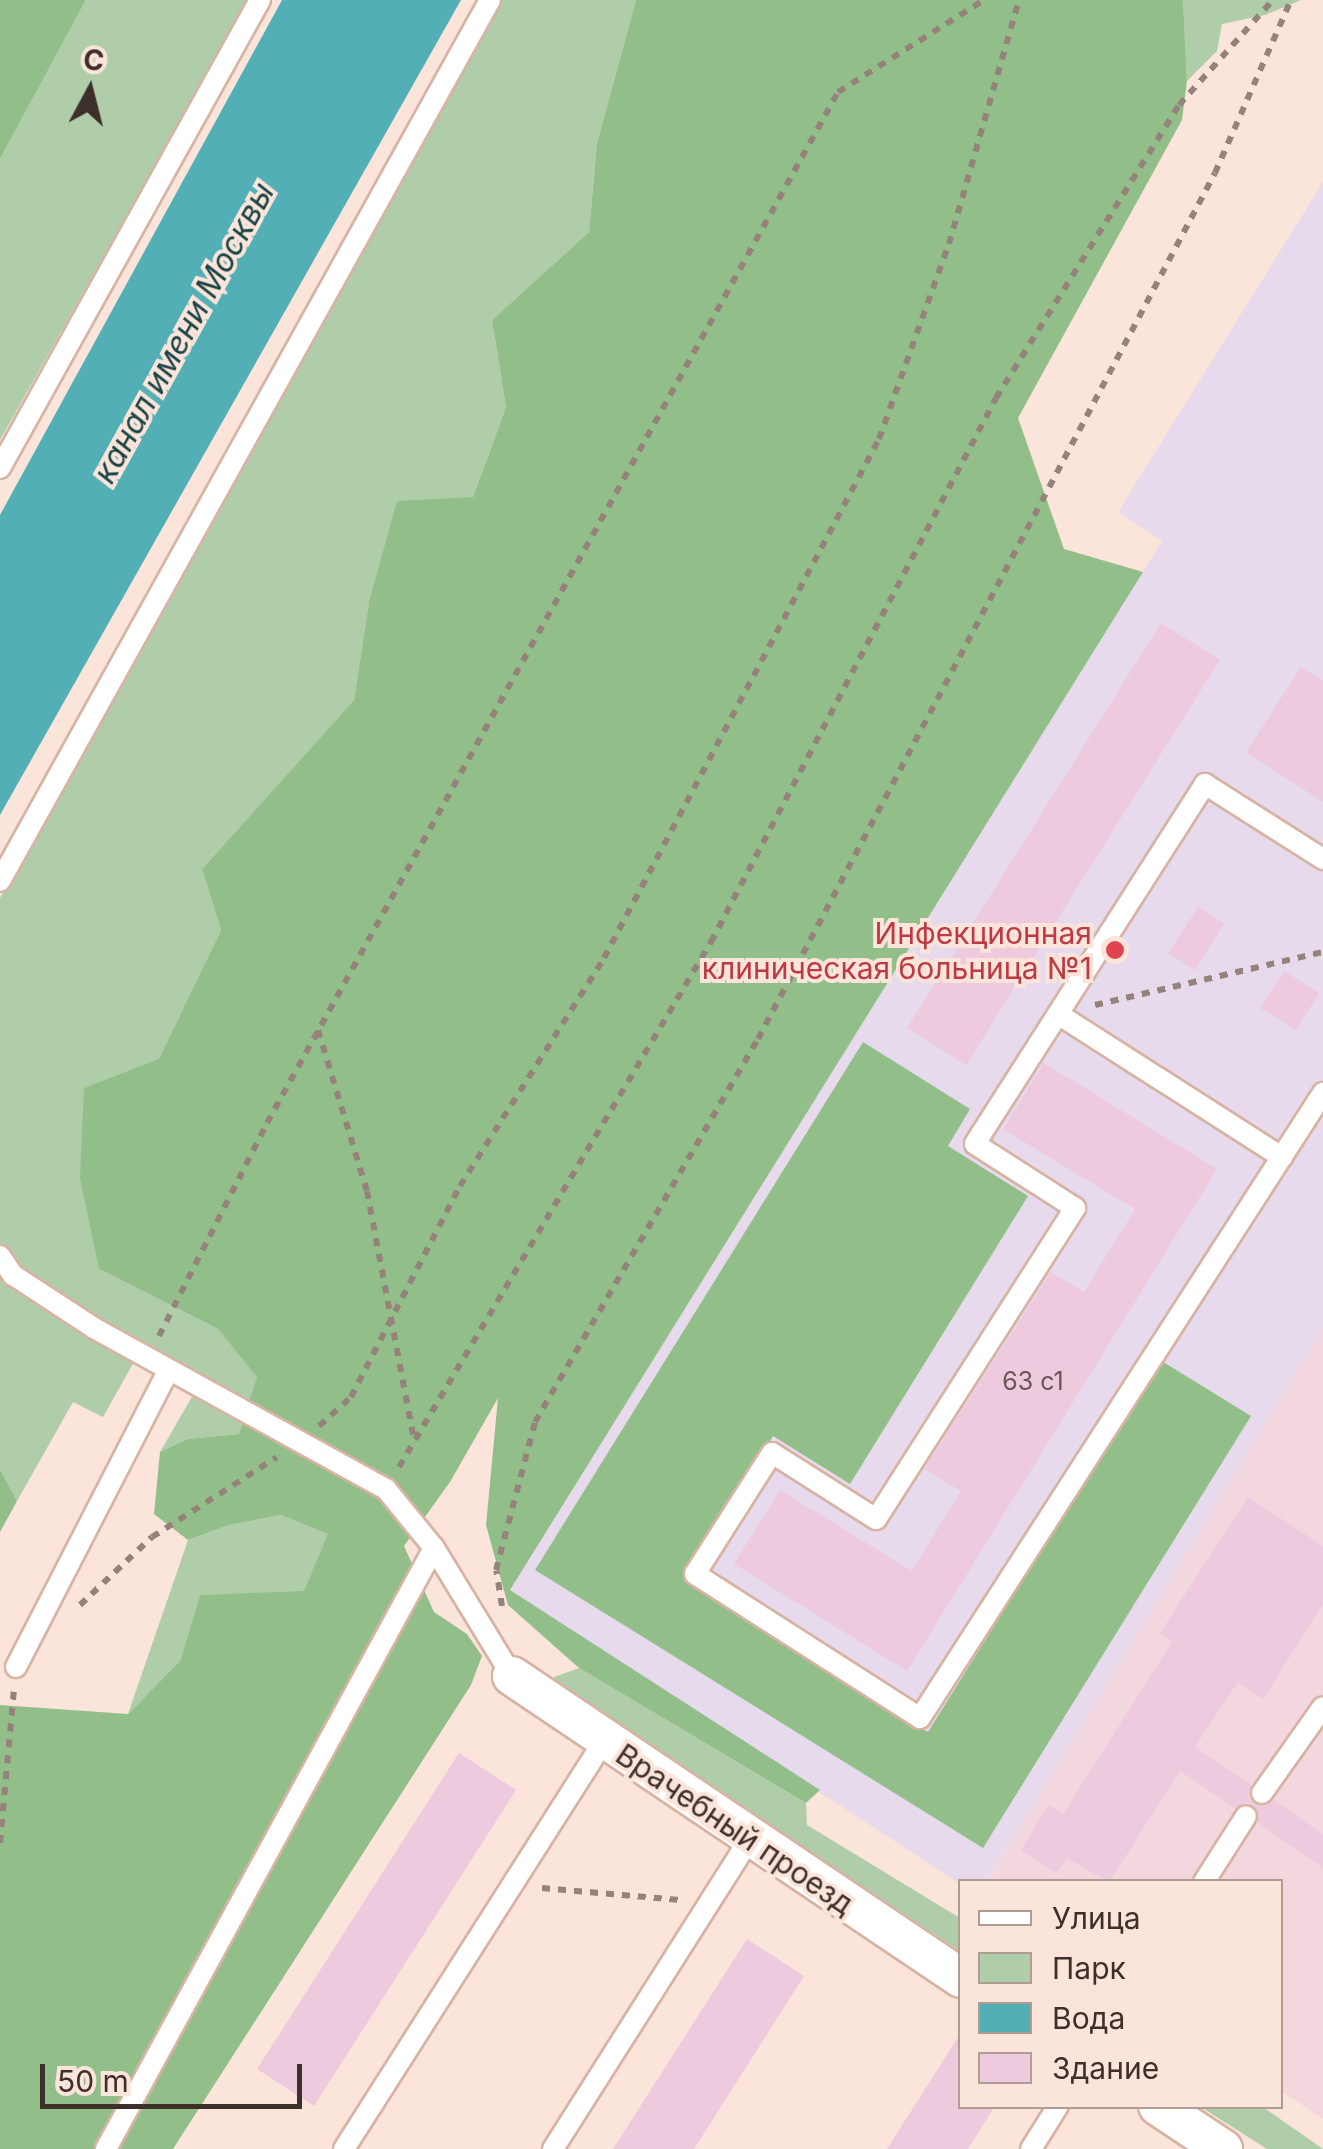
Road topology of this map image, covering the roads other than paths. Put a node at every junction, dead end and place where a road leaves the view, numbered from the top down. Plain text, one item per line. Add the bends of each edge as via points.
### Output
1 (260, 0) edge
2 (490, 0) edge
3 (0, 468) edge
4 (1323, 858) edge
5 (0, 881) edge
6 (1058, 1014) junction
7 (1323, 1093) edge
8 (1282, 1157) junction
9 (0, 1256) edge
10 (6, 1274) edge
11 (168, 1370) junction
12 (434, 1548) junction
13 (16, 1667) road end
14 (512, 1676) joint
15 (1323, 1707) edge
16 (604, 1742) junction
17 (1262, 1792) dead end
18 (1246, 1816) dead end
19 (749, 1840) junction
20 (1206, 1879) edge
21 (958, 1977) edge
22 (1056, 2109) edge
23 (1163, 2109) edge
24 (106, 2149) edge
25 (344, 2149) edge
26 (553, 2149) edge
27 (1031, 2149) edge
28 (1223, 2149) edge

1 - 3 lane
2 - 5 lane
4 - 6 lane via 1205,784
6 - 8 lane
6 - 8 lane via 974,1144 1075,1208 876,1519 772,1453 695,1574 920,1718
7 - 8 lane
9 - 10 lane
10 - 11 lane
11 - 12 lane via 386,1490
11 - 13 lane
12 - 14 lane
12 - 24 lane
14 - 16 street, Врачебный проезд
15 - 17 lane
16 - 19 street, Врачебный проезд
16 - 25 lane
18 - 20 lane
19 - 21 street, Врачебный проезд
19 - 26 lane
22 - 27 lane
23 - 28 street

